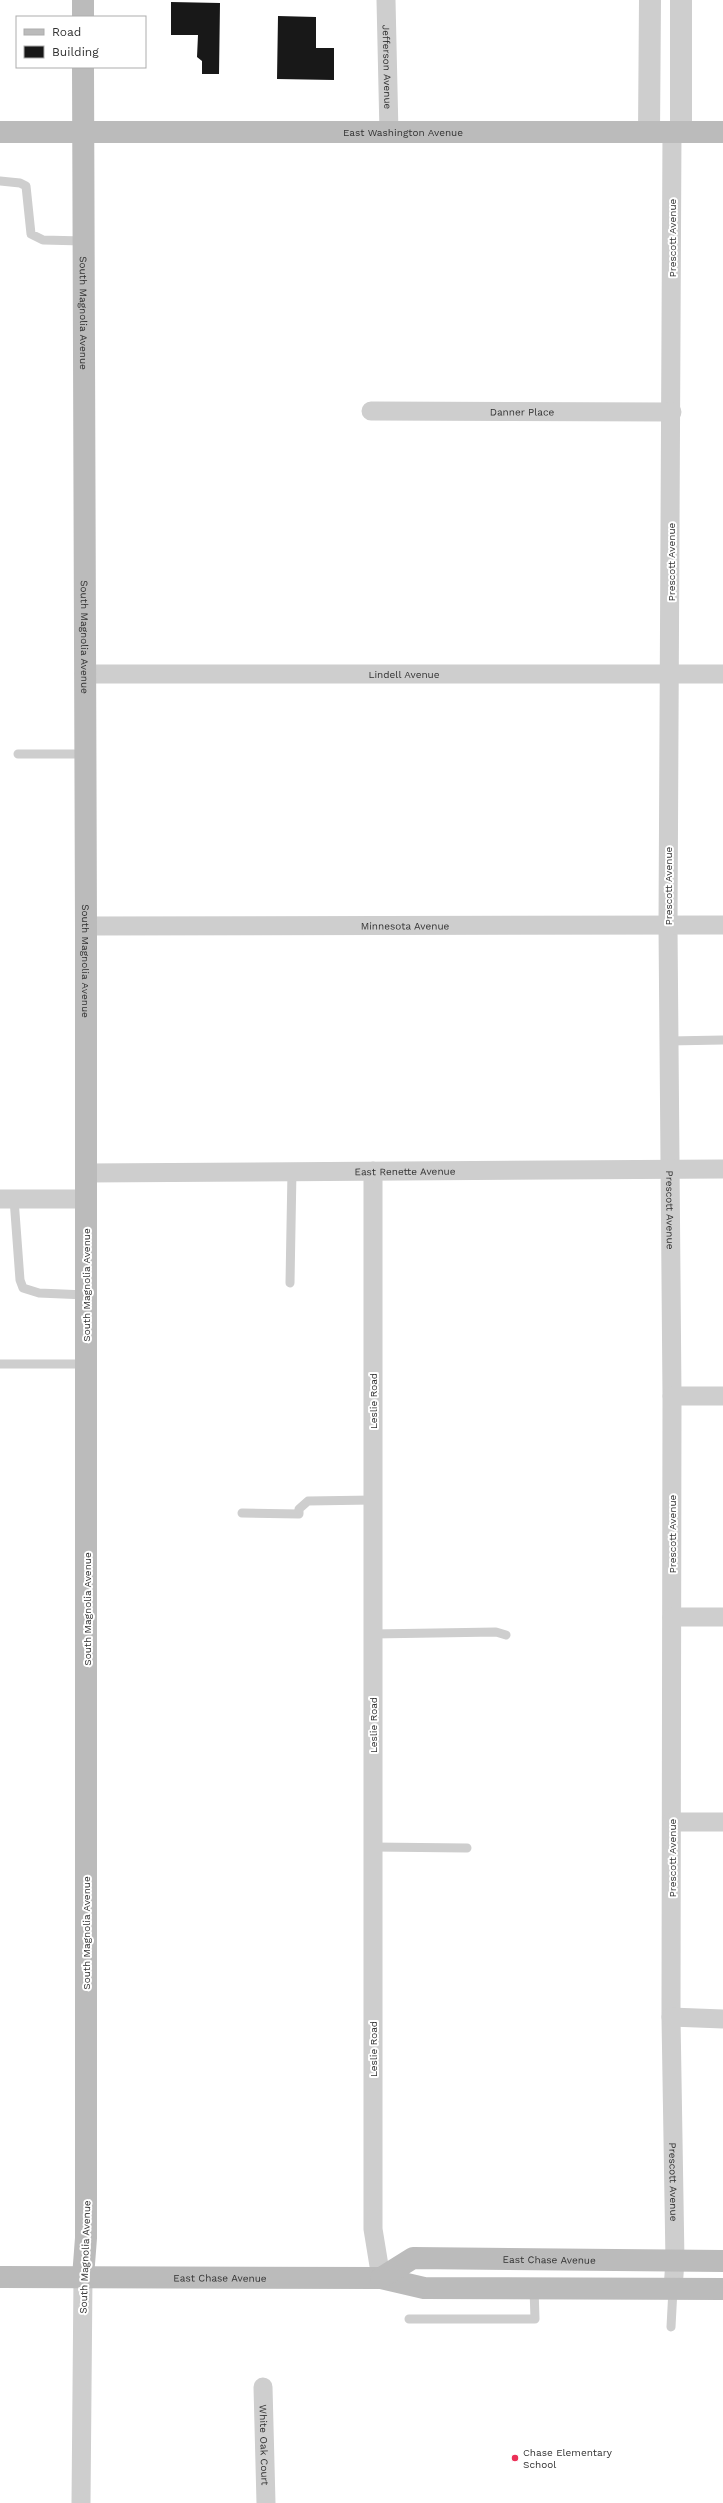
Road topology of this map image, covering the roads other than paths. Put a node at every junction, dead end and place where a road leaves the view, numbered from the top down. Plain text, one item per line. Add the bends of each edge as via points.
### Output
1 (83, 0) edge
2 (386, 0) edge
3 (650, 0) edge
4 (681, 0) edge
5 (83, 16) edge
6 (83, 68) edge
7 (0, 132) edge
8 (83, 132) junction
9 (649, 132) junction
10 (676, 132) junction
11 (723, 132) edge
12 (388, 133) junction
13 (0, 181) edge
14 (83, 241) junction
15 (371, 411) dead end
16 (672, 412) junction
17 (84, 674) junction
18 (670, 674) junction
19 (723, 674) edge
20 (18, 754) dead end
21 (85, 754) junction
22 (86, 926) junction
23 (668, 926) junction
24 (723, 926) edge
25 (669, 1040) junction
26 (723, 1040) edge
27 (670, 1169) junction
28 (723, 1169) edge
29 (292, 1171) junction
30 (373, 1171) junction
31 (86, 1173) junction
32 (86, 1198) junction
33 (7, 1199) edge
34 (290, 1283) dead end
35 (86, 1295) junction
36 (0, 1364) edge
37 (86, 1364) junction
38 (672, 1396) junction
39 (723, 1396) edge
40 (373, 1500) junction
41 (242, 1513) dead end
42 (672, 1617) junction
43 (723, 1617) edge
44 (373, 1634) junction
45 (506, 1635) dead end
46 (672, 1822) junction
47 (723, 1822) edge
48 (373, 1847) junction
49 (467, 1848) dead end
50 (671, 2017) junction
51 (723, 2019) edge
52 (675, 2260) junction
53 (723, 2261) edge
54 (0, 2277) edge
55 (83, 2277) junction
56 (381, 2278) junction
57 (534, 2288) junction
58 (673, 2288) junction
59 (723, 2289) edge
60 (409, 2319) dead end
61 (671, 2326) dead end
62 (264, 2387) dead end
63 (81, 2503) edge
64 (266, 2503) edge

1 - 5 main road
2 - 12 street, Jefferson Avenue
3 - 9 street
4 - 10 street, Prescott Avenue
6 - 8 main road, South Magnolia Avenue
7 - 8 main road, East Washington Avenue
8 - 12 main road, East Washington Avenue
8 - 14 main road, South Magnolia Avenue
9 - 10 main road, East Washington Avenue
9 - 12 main road, East Washington Avenue
10 - 11 main road, East Washington Avenue
10 - 16 street, Prescott Avenue
13 - 14 lane via 26,186 31,234 43,240
14 - 17 main road, South Magnolia Avenue
15 - 16 street, Danner Place
16 - 18 street, Prescott Avenue
17 - 18 street, Lindell Avenue
17 - 21 main road, South Magnolia Avenue
18 - 19 street, Lindell Avenue
18 - 23 street, Prescott Avenue
20 - 21 lane
21 - 22 main road, South Magnolia Avenue
22 - 23 street, Minnesota Avenue
22 - 31 main road, South Magnolia Avenue
23 - 24 street, Minnesota Avenue
23 - 25 street, Prescott Avenue
25 - 26 lane
25 - 27 street, Prescott Avenue
27 - 28 street, East Renette Avenue
27 - 30 street, East Renette Avenue
27 - 38 street, Prescott Avenue
29 - 30 street, East Renette Avenue
29 - 31 street, East Renette Avenue
29 - 34 lane
30 - 40 street, Leslie Road
31 - 32 main road, South Magnolia Avenue
32 - 33 street
32 - 35 main road, South Magnolia Avenue
33 - 35 lane via 23,1288 39,1294
35 - 37 main road, South Magnolia Avenue
36 - 37 lane
37 - 55 main road, South Magnolia Avenue via 86,2238
38 - 39 street
38 - 42 street, Prescott Avenue
40 - 41 lane via 308,1501 299,1509 299,1514
40 - 44 street, Leslie Road
42 - 43 street
42 - 46 street, Prescott Avenue
44 - 45 lane via 496,1632
44 - 48 street, Leslie Road
46 - 47 street
46 - 50 street, Prescott Avenue
48 - 49 lane
48 - 56 street, Leslie Road via 373,2229
50 - 51 street
50 - 52 street, Prescott Avenue
52 - 53 main road, East Chase Avenue
52 - 56 main road, East Chase Avenue via 413,2258
52 - 58 street, Prescott Avenue
54 - 55 main road, East Chase Avenue
55 - 56 main road, East Chase Avenue
55 - 63 street, South Magnolia Avenue
56 - 57 main road, East Chase Avenue via 424,2288
57 - 58 main road, East Chase Avenue
57 - 60 lane via 535,2319
58 - 59 main road, East Chase Avenue
58 - 61 lane
62 - 64 street, White Oak Court

